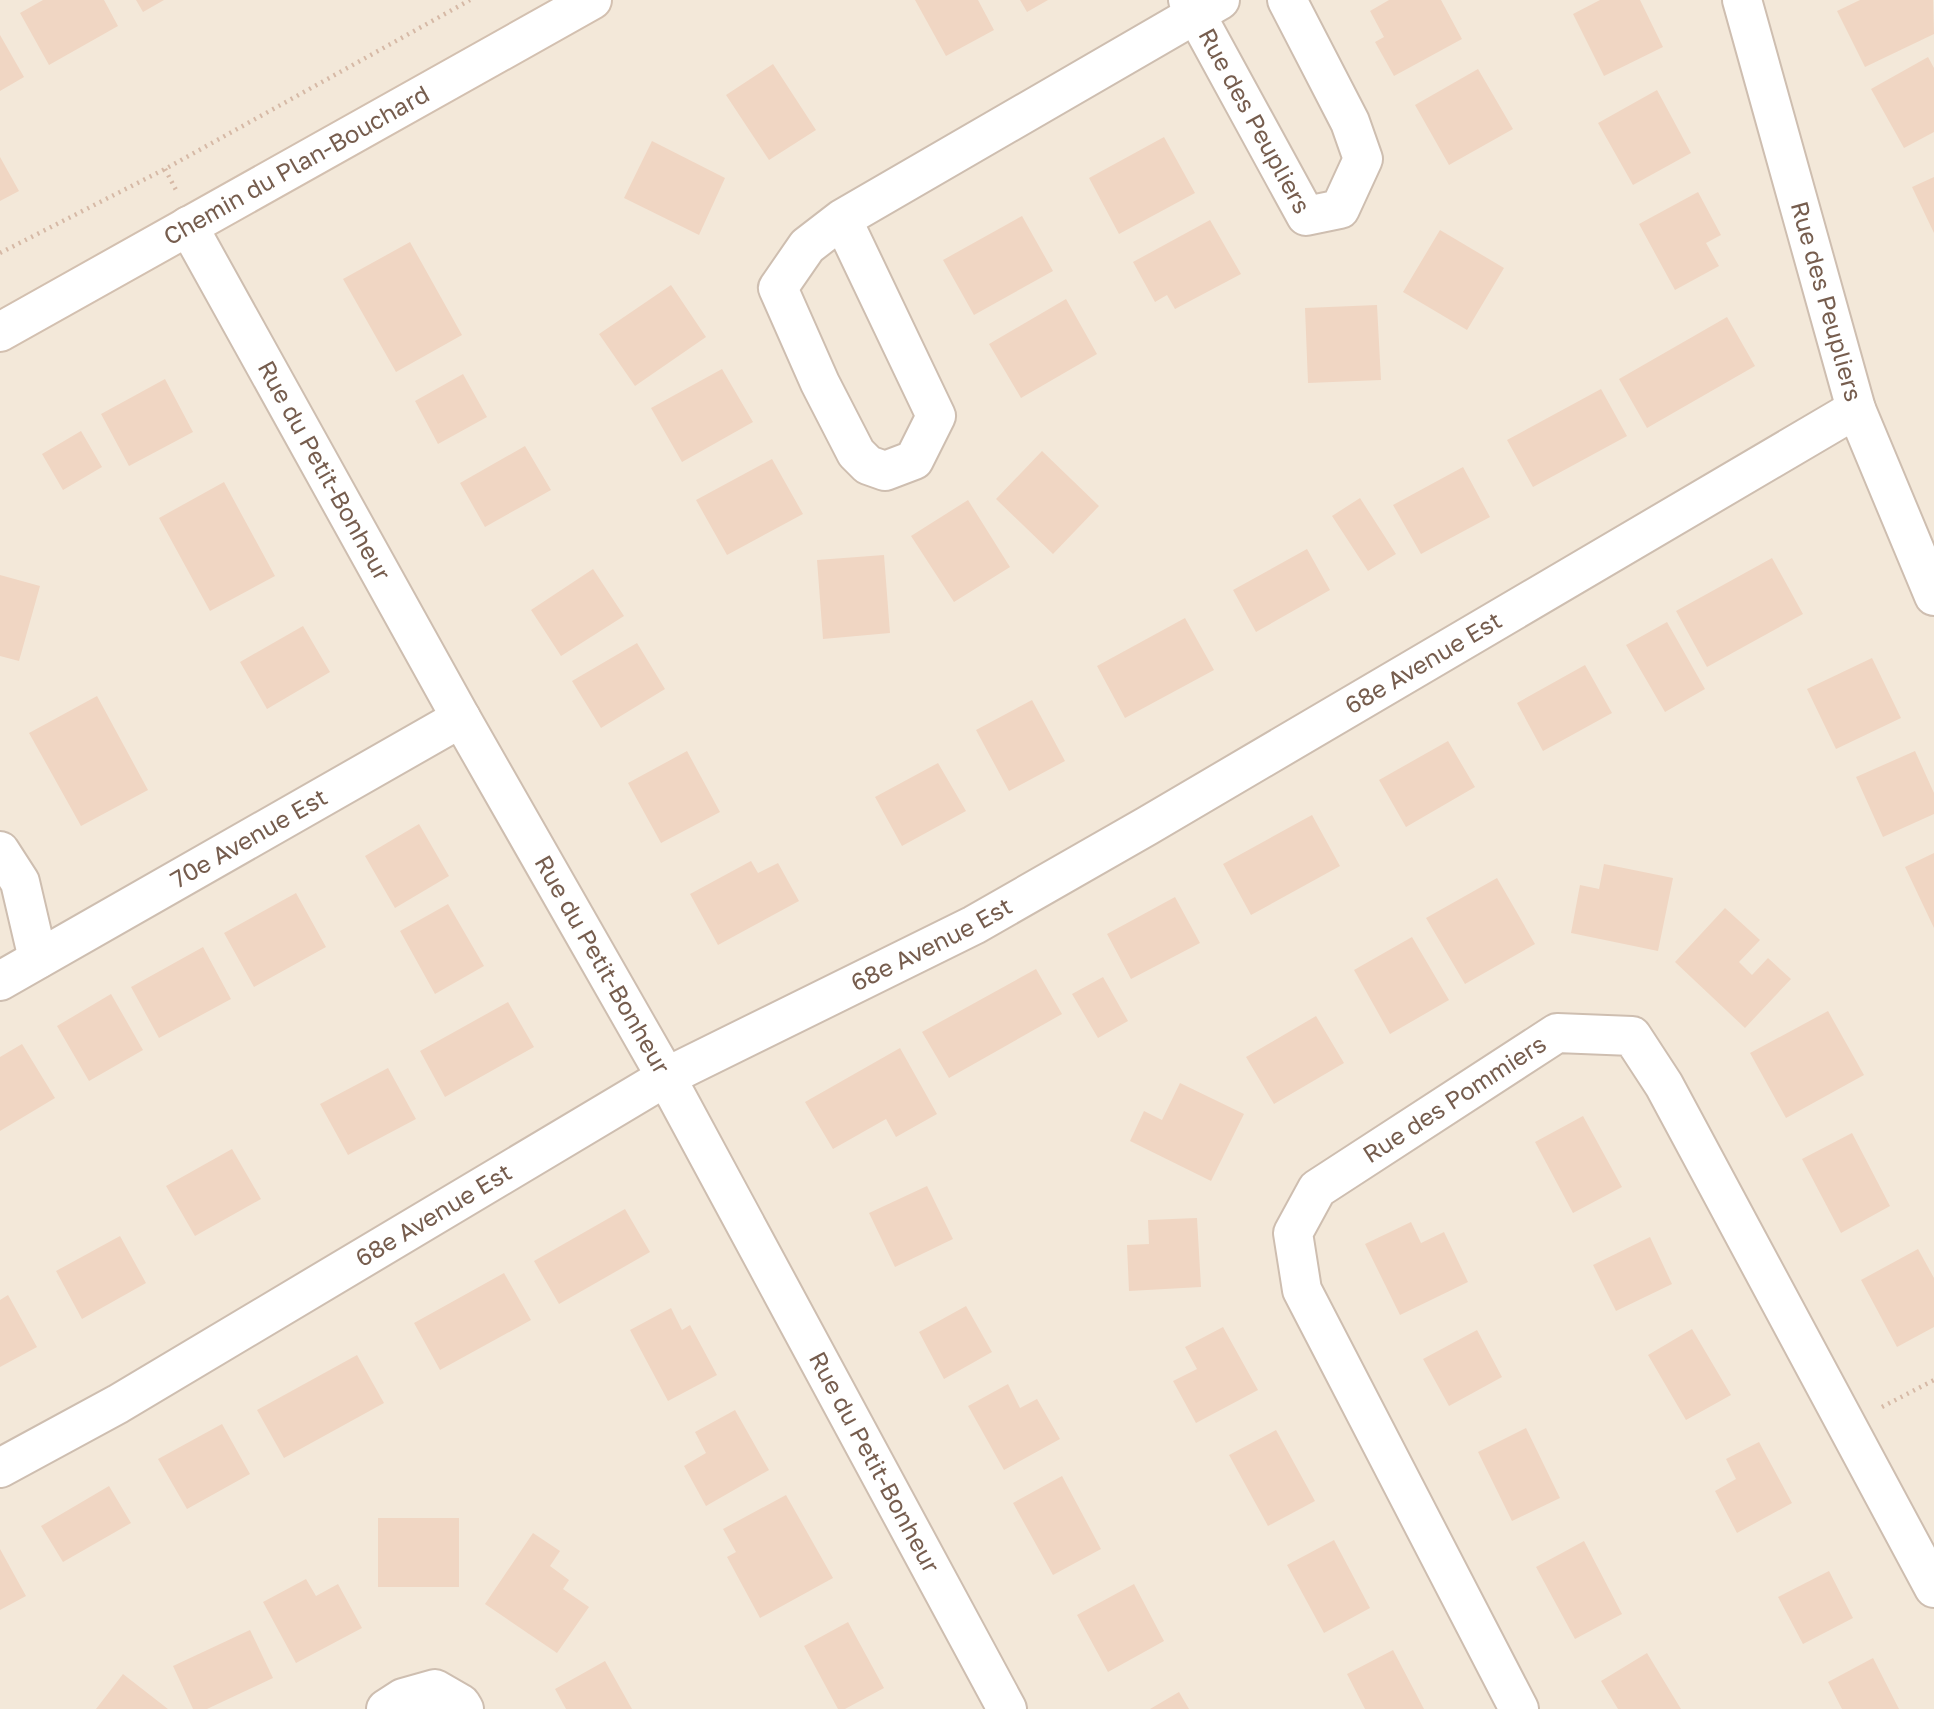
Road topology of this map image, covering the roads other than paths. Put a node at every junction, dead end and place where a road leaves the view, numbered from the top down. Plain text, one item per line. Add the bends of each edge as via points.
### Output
1 (592, 0) edge
2 (1287, 0) edge
3 (1742, 0) edge
4 (1201, 4) edge
5 (842, 219) junction
6 (188, 226) junction
7 (0, 332) edge
8 (1856, 409) junction
9 (1934, 596) edge
10 (461, 718) junction
11 (0, 851) edge
12 (38, 959) junction
13 (0, 981) edge
14 (666, 1077) junction
15 (0, 1468) edge
16 (1934, 1588) edge
17 (386, 1709) edge
18 (464, 1709) edge
19 (1006, 1709) edge
20 (1519, 1709) edge

1 - 6 street, Chemin du Plan-Bouchard
2 - 4 street, Rue des Peupliers via 1350,122 1363,159 1340,209 1306,216
3 - 8 street, Rue des Peupliers
4 - 5 street, Rue des Peupliers
5 - 5 street, Rue des Peupliers via 807,246 778,288 856,453 868,465 885,471 914,460 936,416
6 - 7 street, Chemin du Plan-Bouchard
6 - 10 street, Rue du Petit-Bonheur
8 - 9 street, Rue des Peupliers
8 - 14 street, 68e Avenue Est via 974,925
10 - 12 street, 70e Avenue Est
10 - 14 street, Rue du Petit-Bonheur
11 - 12 street via 20,882
12 - 13 street, 70e Avenue Est
14 - 15 street, 68e Avenue Est via 118,1404
14 - 19 street, Rue du Petit-Bonheur
16 - 20 street, Rue des Pommiers via 1664,1085 1632,1036 1557,1033 1317,1189 1293,1233 1302,1290
17 - 18 street via 403,1698 435,1689

